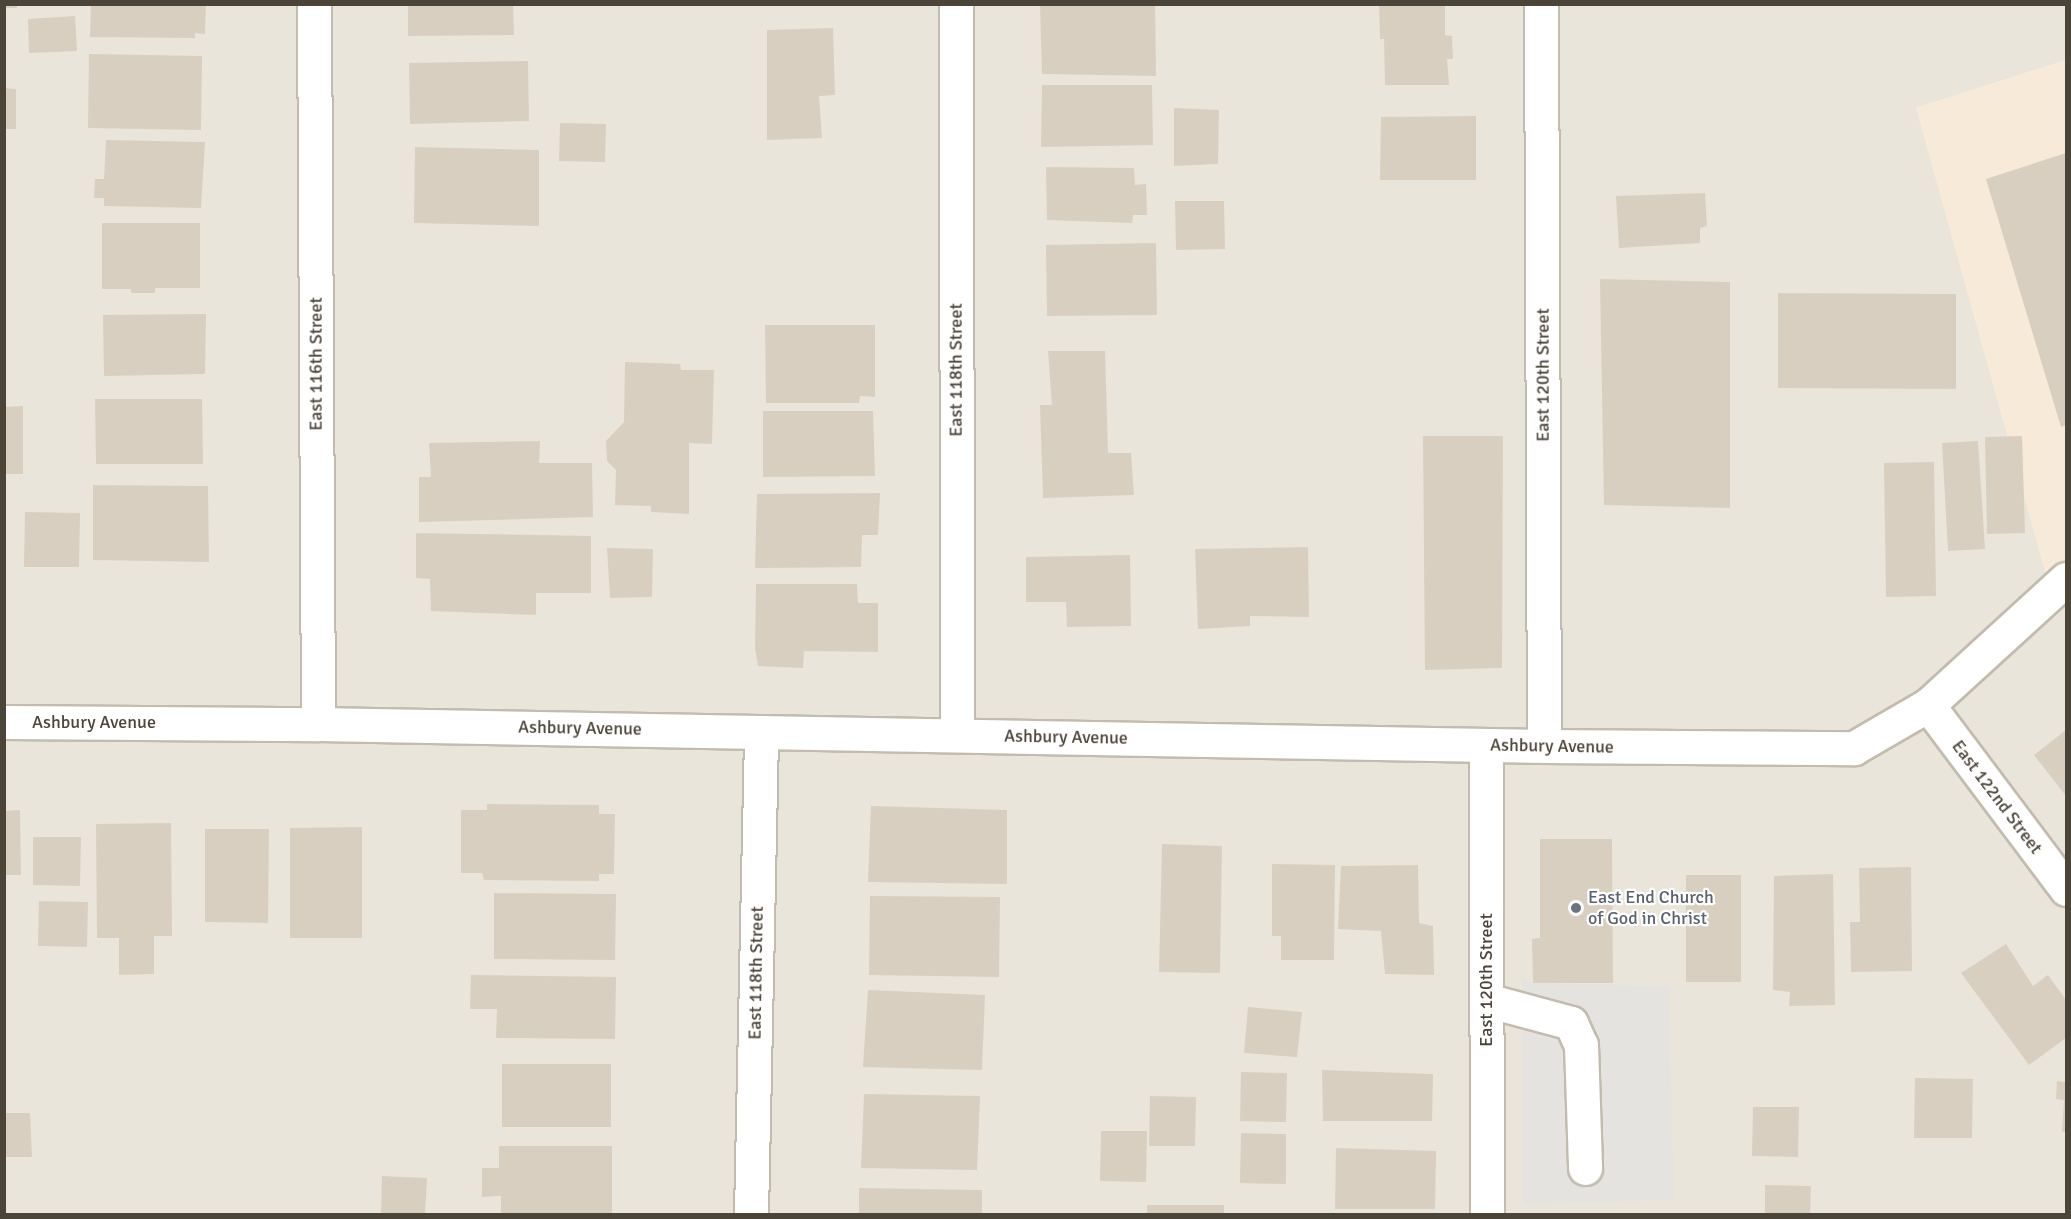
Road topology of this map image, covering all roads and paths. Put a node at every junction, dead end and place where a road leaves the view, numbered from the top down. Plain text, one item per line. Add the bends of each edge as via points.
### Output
1 (314, 4) edge
2 (956, 4) edge
3 (1541, 4) edge
4 (2067, 579) edge
5 (1928, 705) junction
6 (4, 722) edge
7 (318, 724) junction
8 (761, 732) junction
9 (957, 735) junction
10 (1486, 745) junction
11 (1544, 746) junction
12 (2067, 889) edge
13 (1486, 1000) junction
14 (1585, 1168) dead end
15 (750, 1215) edge
16 (1487, 1215) edge

1 - 7 street, East 116th Street
2 - 9 street, East 118th Street
3 - 11 street, East 120th Street
4 - 5 street, Ashbury Avenue
5 - 11 street, Ashbury Avenue via 1854,748
5 - 12 street, East 122nd Street
6 - 7 street, Ashbury Avenue
7 - 8 street, Ashbury Avenue
8 - 9 street, Ashbury Avenue
8 - 15 street, East 118th Street
9 - 10 street, Ashbury Avenue
10 - 11 street, Ashbury Avenue
10 - 13 street, East 120th Street
13 - 14 street via 1571,1023 1581,1045
13 - 16 street, East 120th Street

